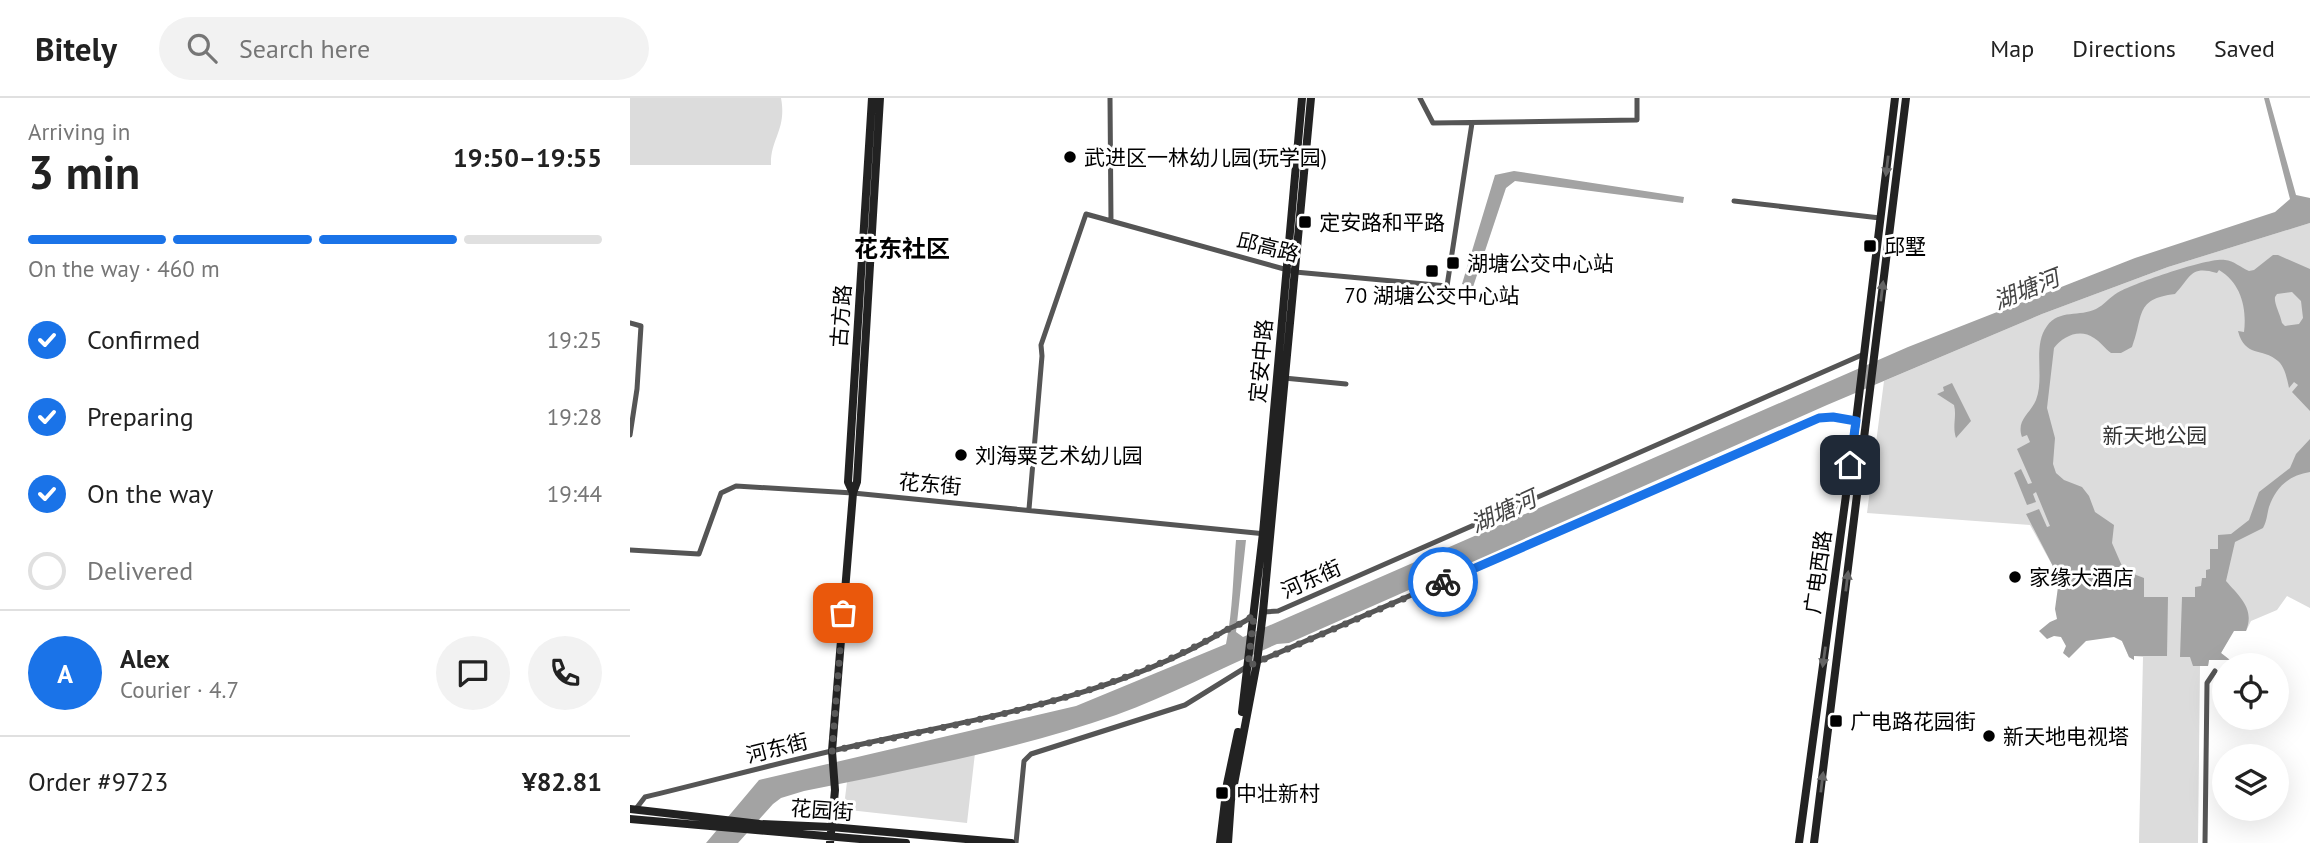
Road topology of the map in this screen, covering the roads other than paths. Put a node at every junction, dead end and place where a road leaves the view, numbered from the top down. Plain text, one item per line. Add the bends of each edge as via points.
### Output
1 (872, 98) edge
2 (880, 98) edge
3 (1110, 98) edge
4 (1302, 98) edge
5 (1311, 98) edge
6 (1420, 98) edge
7 (1637, 98) edge
8 (1895, 98) edge
9 (1906, 98) edge
10 (1472, 123) junction
11 (1734, 201) dead end
12 (1880, 218) junction
13 (1111, 221) junction
14 (1291, 271) junction
15 (630, 323) edge
16 (1863, 359) junction
17 (1281, 378) junction
18 (1346, 384) dead end
19 (1856, 421) junction
20 (630, 435) edge
21 (853, 493) junction
22 (1030, 509) junction
23 (1266, 534) junction
24 (630, 550) edge
25 (1263, 612) junction
26 (1254, 621) junction
27 (1253, 661) junction
28 (2212, 676) edge
29 (833, 755) junction
30 (633, 809) edge
31 (630, 819) edge
32 (709, 823) junction
33 (830, 836) edge
34 (906, 843) edge
35 (1014, 843) edge
36 (1220, 843) edge
37 (1228, 843) edge
38 (1799, 843) edge
39 (1814, 843) edge
40 (2205, 843) edge

1 - 21 main road, 古方路 via 848,482
2 - 21 main road, 古方路
3 - 13 street
4 - 14 main road, 定安中路
5 - 14 main road, 定安中路
6 - 10 street via 1433,123
7 - 10 street via 1637,120
8 -> 12 main road, 广电西路
39 -> 9 main road, 广电西路
10 - 14 street, 邱高路 via 1447,286
11 - 12 street
12 - 16 main road, 广电西路
13 - 14 street, 邱高路
13 - 22 street, 邱高路 via 1086,214 1041,345
14 - 17 main road, 定安中路
15 - 20 street via 641,326
16 - 19 main road, 广电西路
16 - 25 street, 河东街 via 1290,606
17 - 18 street
17 - 23 main road, 定安中路
19 - 27 street via 1819,418
19 -> 38 main road, 广电西路
21 - 22 street, 花东街
21 - 24 street, 花东街 via 736,486 721,494 699,554
21 - 29 main road, 古方路
22 - 23 street, 花东街
23 - 25 main road, 定安中路
23 - 26 main road, 定安中路
25 - 26 main road, 定安中路
26 - 27 main road
26 - 29 street, 河东街 via 1086,693
27 - 35 street via 1185,705 1031,754 1024,761
27 - 36 main road via 1227,784
27 - 37 main road
28 - 40 street via 2207,683
29 - 30 street, 河东街 via 645,797
29 - 33 main road, 古方路
30 - 32 main road, 花园街
31 - 32 main road, 花园街
32 - 33 main road, 花园街
32 - 33 main road, 花园街 via 760,824
33 - 34 main road, 花园街
33 - 35 main road, 花园街

